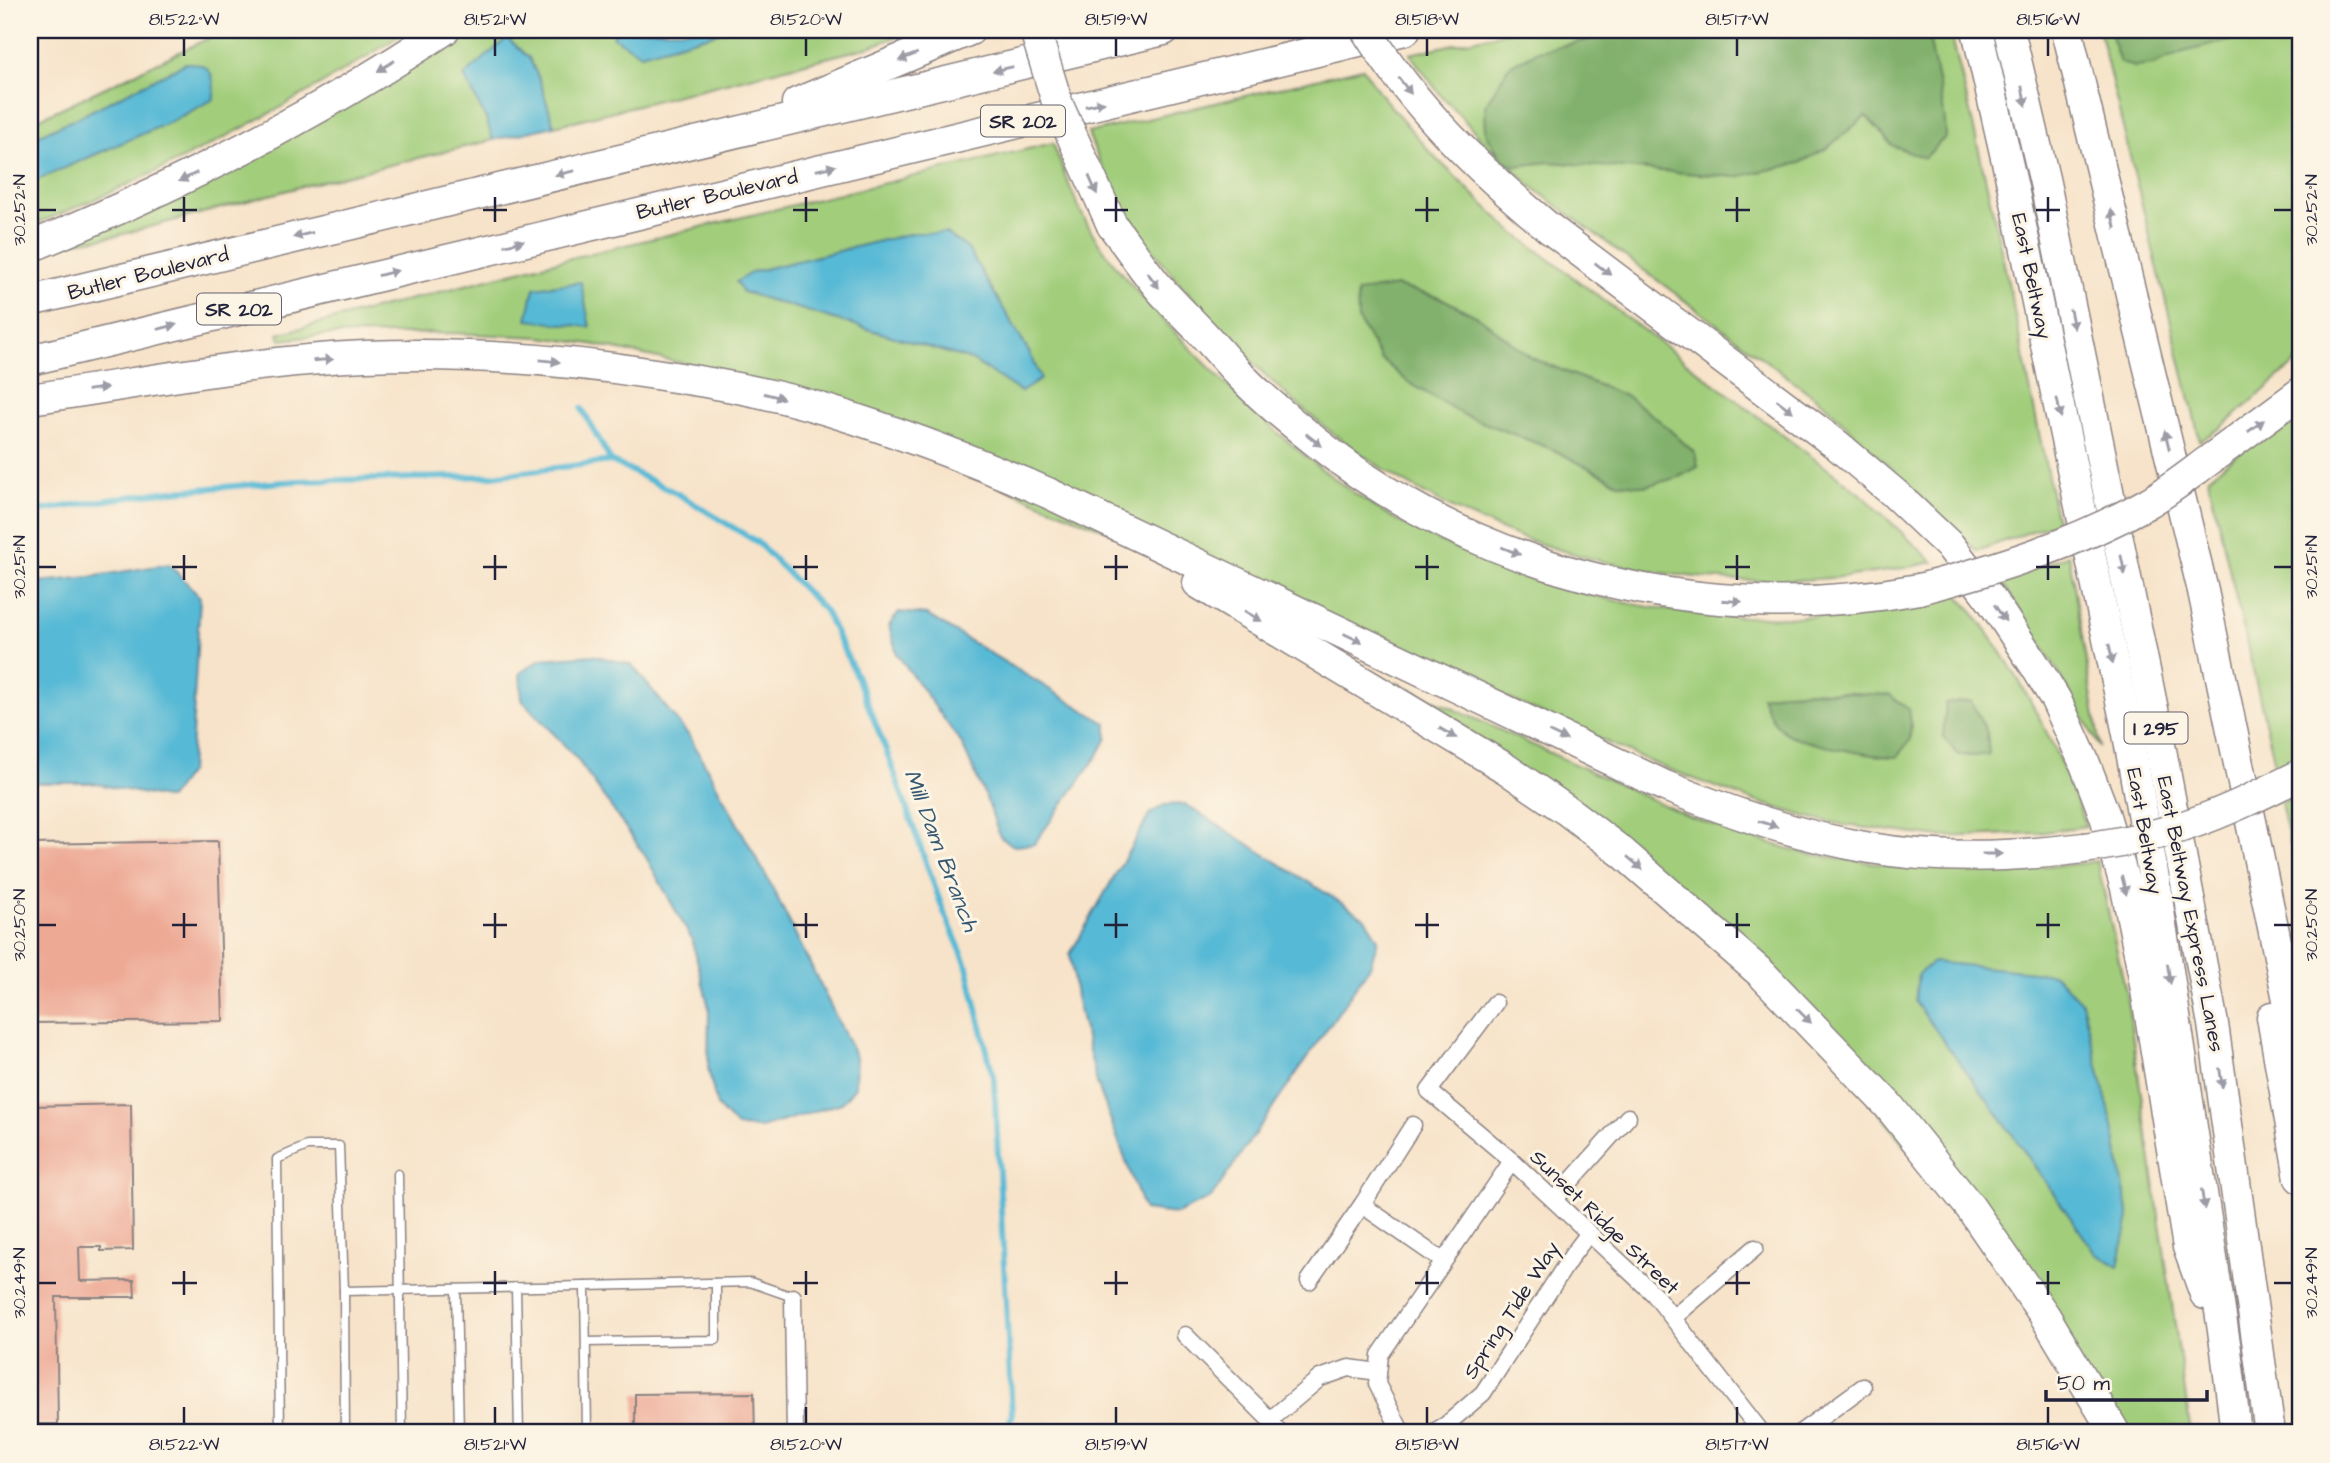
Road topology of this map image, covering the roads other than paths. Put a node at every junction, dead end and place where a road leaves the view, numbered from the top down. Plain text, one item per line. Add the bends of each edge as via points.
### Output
1 (444, 30) edge
2 (971, 30) edge
3 (1035, 30) edge
4 (1164, 30) edge
5 (1366, 30) edge
6 (1405, 30) edge
7 (1977, 30) edge
8 (2009, 30) edge
9 (2067, 30) edge
10 (706, 140) junction
11 (30, 247) edge
12 (30, 301) edge
13 (30, 360) edge
14 (2300, 393) edge
15 (30, 399) edge
16 (1048, 493) junction
17 (2203, 592) junction
18 (2300, 775) edge
19 (1496, 1003) dead end
20 (2300, 1057) edge
21 (1628, 1117) dead end
22 (1413, 1125) dead end
23 (1512, 1161) junction
24 (398, 1174) dead end
25 (2300, 1178) edge
26 (1554, 1200) junction
27 (1362, 1205) junction
28 (1589, 1233) junction
29 (1755, 1248) dead end
30 (1443, 1261) junction
31 (1309, 1281) dead end
32 (716, 1283) junction
33 (585, 1286) junction
34 (516, 1287) junction
35 (456, 1289) junction
36 (400, 1290) junction
37 (344, 1291) junction
38 (793, 1297) joint
39 (1672, 1318) junction
40 (1185, 1335) dead end
41 (586, 1342) junction
42 (2226, 1350) junction
43 (1378, 1372) junction
44 (1863, 1387) dead end
45 (1274, 1427) edge
46 (281, 1433) edge
47 (345, 1433) edge
48 (402, 1433) edge
49 (459, 1433) edge
50 (519, 1433) edge
51 (587, 1433) edge
52 (795, 1433) edge
53 (1402, 1433) edge
54 (1432, 1433) edge
55 (1762, 1433) edge
56 (1800, 1433) edge
57 (2115, 1433) edge
58 (2236, 1433) edge
59 (2270, 1433) edge

1 -> 11 highway via 253,144
2 -> 10 highway
3 -> 14 highway, bridge via 1058,104 1112,225 1160,288 1242,378 1352,468 1439,520 1569,572 1658,593 1754,602 1852,600 1919,589 2001,566 2147,503
4 -> 10 highway, Butler Boulevard / SR 202
5 -> 42 highway, bridge via 1400,79 1484,172 1549,228 1837,445 1951,547 2036,667 2085,764 2122,876 2143,972 2188,1247
13 -> 6 highway, Butler Boulevard / SR 202
7 -> 42 highway, East Beltway / I 295 via 2128,734
8 -> 59 highway, East Beltway Express Lanes / I 295 via 2045,183 2213,1024
17 -> 9 highway
10 -> 12 highway, Butler Boulevard / SR 202
15 -> 16 highway via 286,362 442,354 522,358 639,371 767,394 904,435
16 -> 18 highway, bridge via 1665,786 1806,834 1930,855 2039,854 2189,825
16 -> 57 highway via 1505,768 1569,811 1669,892 1762,974 1888,1105 2009,1261
17 - 20 highway
17 - 25 highway
19 - 23 street, Sunset Ridge Street via 1429,1091
21 - 26 street
22 - 27 street
23 - 26 street, Sunset Ridge Street
23 - 30 street
24 - 36 lane
26 - 28 street, Sunset Ridge Street
27 - 30 street
27 - 31 street
28 - 39 street, Sunset Ridge Street via 1654,1294
28 - 54 street, Spring Tide Way via 1483,1393
29 - 39 street
30 - 43 street via 1380,1355
32 - 33 lane
32 - 38 lane via 750,1282
32 - 41 lane via 716,1340
33 - 34 lane
33 - 41 lane
34 - 35 lane
34 - 50 lane
35 - 36 lane
35 - 49 lane
36 - 37 lane
36 - 48 lane
37 - 46 lane via 339,1146 307,1146 276,1159
37 - 47 lane
38 - 52 street
39 - 55 street, Sunset Ridge Street
40 - 45 street
41 - 51 lane
42 - 58 highway, East Beltway / I 295
43 - 45 street via 1349,1368 1320,1378
43 - 53 street via 1377,1384
44 - 56 street

